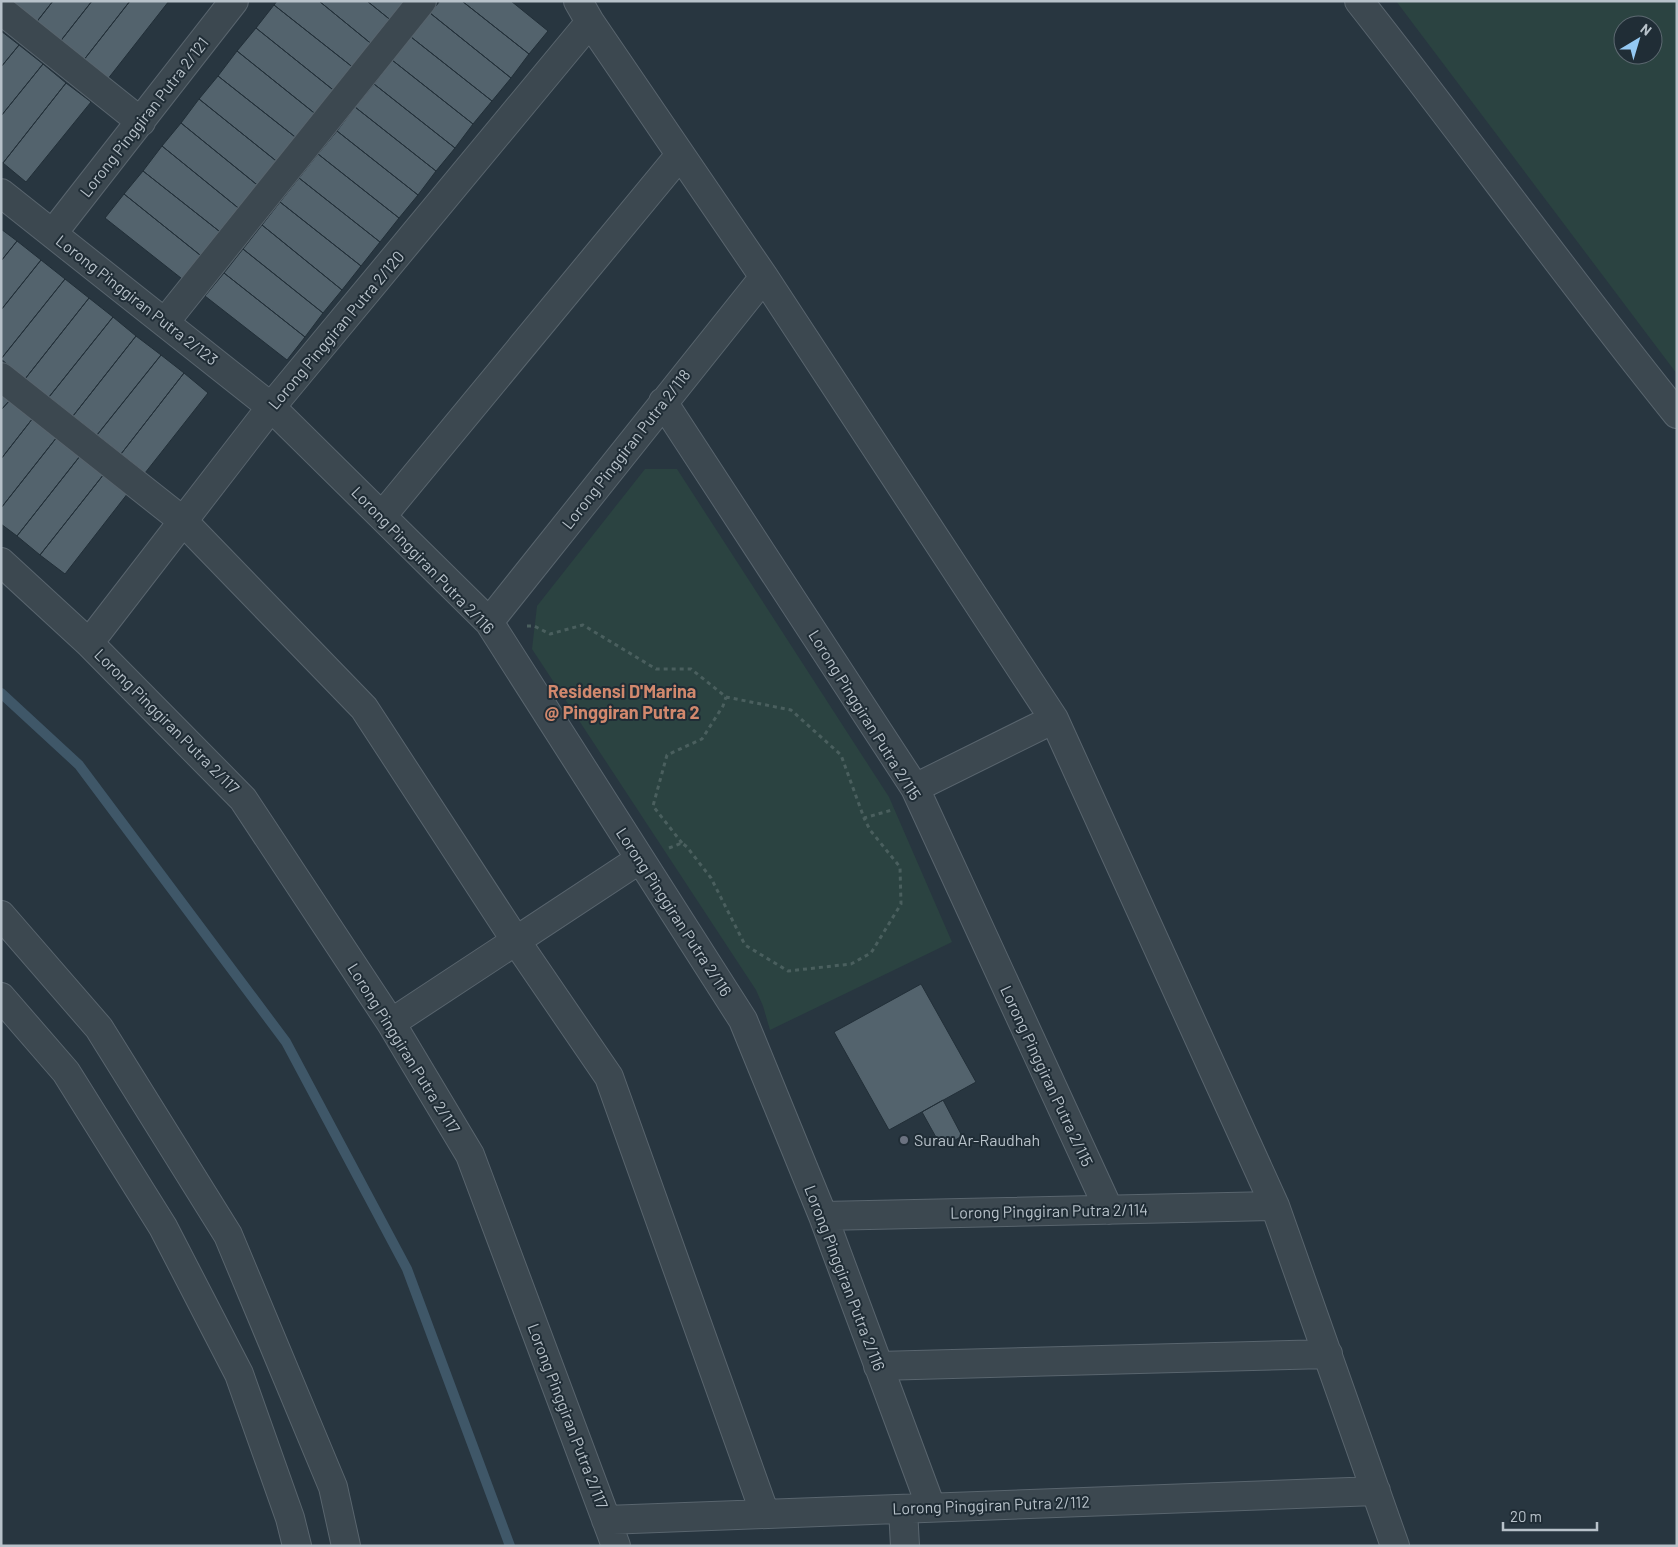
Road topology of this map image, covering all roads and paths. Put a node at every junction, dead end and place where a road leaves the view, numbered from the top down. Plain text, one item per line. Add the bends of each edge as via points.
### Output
1 (422, 1) edge
2 (1360, 1) edge
3 (225, 5) edge
4 (1, 10) edge
5 (584, 12) edge
6 (141, 122) junction
7 (680, 155) junction
8 (1, 193) edge
9 (53, 233) junction
10 (764, 277) junction
11 (164, 322) junction
12 (1, 376) edge
13 (663, 402) junction
14 (271, 407) junction
15 (1677, 414) edge
16 (382, 516) junction
17 (183, 521) junction
18 (1, 562) edge
19 (489, 622) junction
20 (88, 643) junction
21 (726, 697) junction
22 (1054, 719) junction
23 (918, 794) junction
24 (864, 818) junction
25 (682, 842) junction
26 (640, 859) junction
27 (1, 915) edge
28 (516, 941) junction
29 (1, 997) edge
30 (391, 1023) junction
31 (1275, 1206) junction
32 (1109, 1210) junction
33 (823, 1216) junction
34 (1328, 1354) junction
35 (878, 1366) junction
36 (1376, 1490) junction
37 (931, 1507) junction
38 (903, 1509) junction
39 (765, 1514) junction
40 (606, 1520) junction
41 (297, 1546) edge
42 (346, 1546) edge
43 (616, 1546) edge
44 (905, 1546) edge
45 (1395, 1546) edge

1 - 11 street
2 - 15 street via 1623,348
3 - 6 street, Lorong Pinggiran Putra 2/121
4 - 6 street
5 - 7 street
5 - 14 street, Lorong Pinggiran Putra 2/120
6 - 9 street, Lorong Pinggiran Putra 2/121
7 - 10 street
7 - 16 street
8 - 9 street, Lorong Pinggiran Putra 2/123
9 - 11 street, Lorong Pinggiran Putra 2/123
10 - 13 street, Lorong Pinggiran Putra 2/118
10 - 22 street
11 - 14 street, Lorong Pinggiran Putra 2/123
12 - 17 street
13 - 19 street, Lorong Pinggiran Putra 2/118
13 - 23 street, Lorong Pinggiran Putra 2/115
14 - 16 street, Lorong Pinggiran Putra 2/116
14 - 17 street, Lorong Pinggiran Putra 2/120
16 - 19 street, Lorong Pinggiran Putra 2/116
17 - 20 street, Lorong Pinggiran Putra 2/120
17 - 28 street via 364,708
18 - 20 street, Lorong Pinggiran Putra 2/117
19 - 21 path via 534,626 550,634 583,624 656,669 691,669
19 - 26 street, Lorong Pinggiran Putra 2/116
20 - 30 street, Lorong Pinggiran Putra 2/117 via 244,798
21 - 24 path via 791,710 841,755
21 - 25 path via 702,739 667,754 652,806
22 - 23 street
22 - 31 street
23 - 24 path
23 - 32 street, Lorong Pinggiran Putra 2/115
24 - 25 path via 900,867 901,904 871,952 851,964 788,971 745,945 711,878
25 - 26 path
26 - 28 street
26 - 33 street, Lorong Pinggiran Putra 2/116 via 744,1020
27 - 42 street via 98,1028 228,1235 333,1487
28 - 30 street
28 - 39 street via 609,1077
29 - 41 street via 66,1072 163,1227 239,1374
30 - 40 street, Lorong Pinggiran Putra 2/117 via 470,1156
31 - 32 street, Lorong Pinggiran Putra 2/114
31 - 34 street
32 - 33 street, Lorong Pinggiran Putra 2/114
33 - 35 street, Lorong Pinggiran Putra 2/116
34 - 35 street
34 - 36 street
35 - 37 street, Lorong Pinggiran Putra 2/116
36 - 37 street, Lorong Pinggiran Putra 2/112
36 - 45 street
37 - 38 street, Lorong Pinggiran Putra 2/112
38 - 39 street, Lorong Pinggiran Putra 2/112
38 - 44 street
39 - 40 street, Lorong Pinggiran Putra 2/112
40 - 43 street, Lorong Pinggiran Putra 2/117

